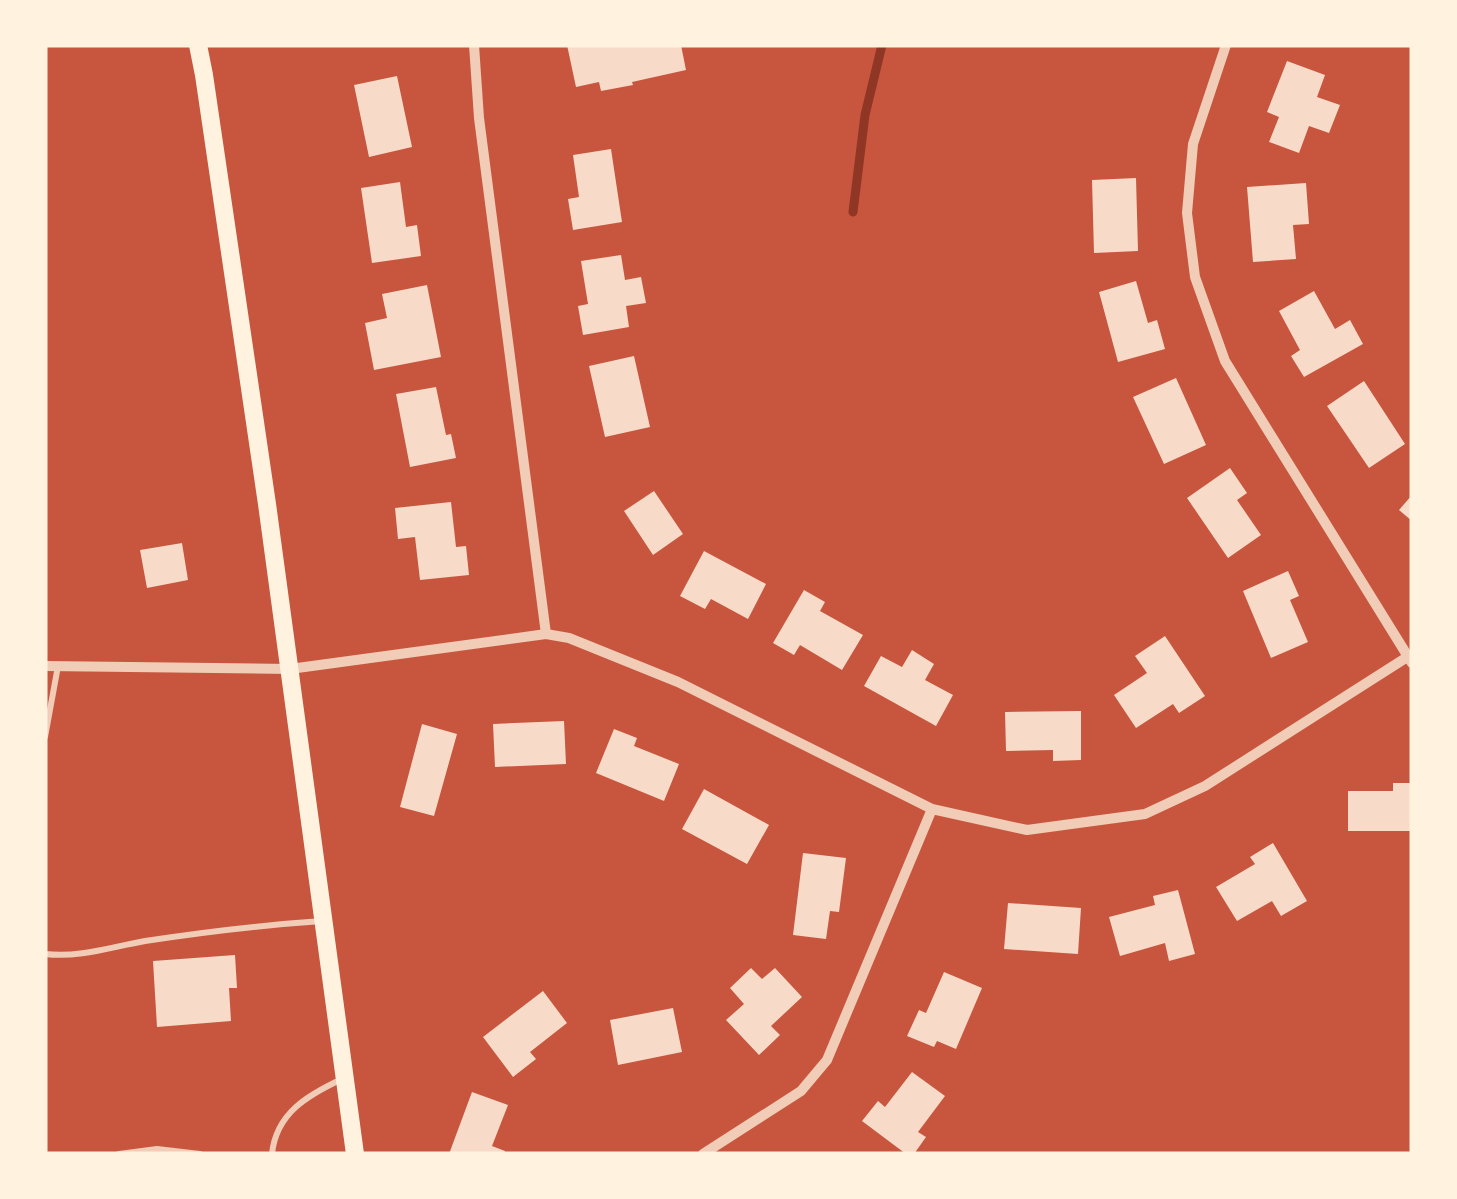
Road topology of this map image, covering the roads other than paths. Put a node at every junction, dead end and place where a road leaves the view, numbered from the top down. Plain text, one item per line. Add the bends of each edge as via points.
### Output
1 (198, 45) edge
2 (474, 45) edge
3 (1226, 45) edge
4 (546, 634) junction
5 (1411, 658) edge
6 (45, 666) edge
7 (58, 666) junction
8 (290, 669) junction
9 (45, 737) edge
10 (932, 809) junction
11 (324, 921) junction
12 (45, 954) edge
13 (344, 1077) junction
14 (120, 1154) edge
15 (200, 1154) edge
16 (272, 1154) edge
17 (355, 1154) edge
18 (703, 1154) edge

1 - 8 main road
2 - 4 street
3 - 5 street via 1193,144 1187,213 1195,278 1224,361
4 - 8 street
4 - 10 street via 678,682
5 - 10 street via 1205,786 1145,814 1027,830
6 - 7 street
7 - 8 street
7 - 9 lane
8 - 11 main road
10 - 18 street via 827,1060 800,1091
11 - 12 lane
11 - 13 main road
13 - 16 lane via 292,1109
13 - 17 main road
14 - 15 lane

